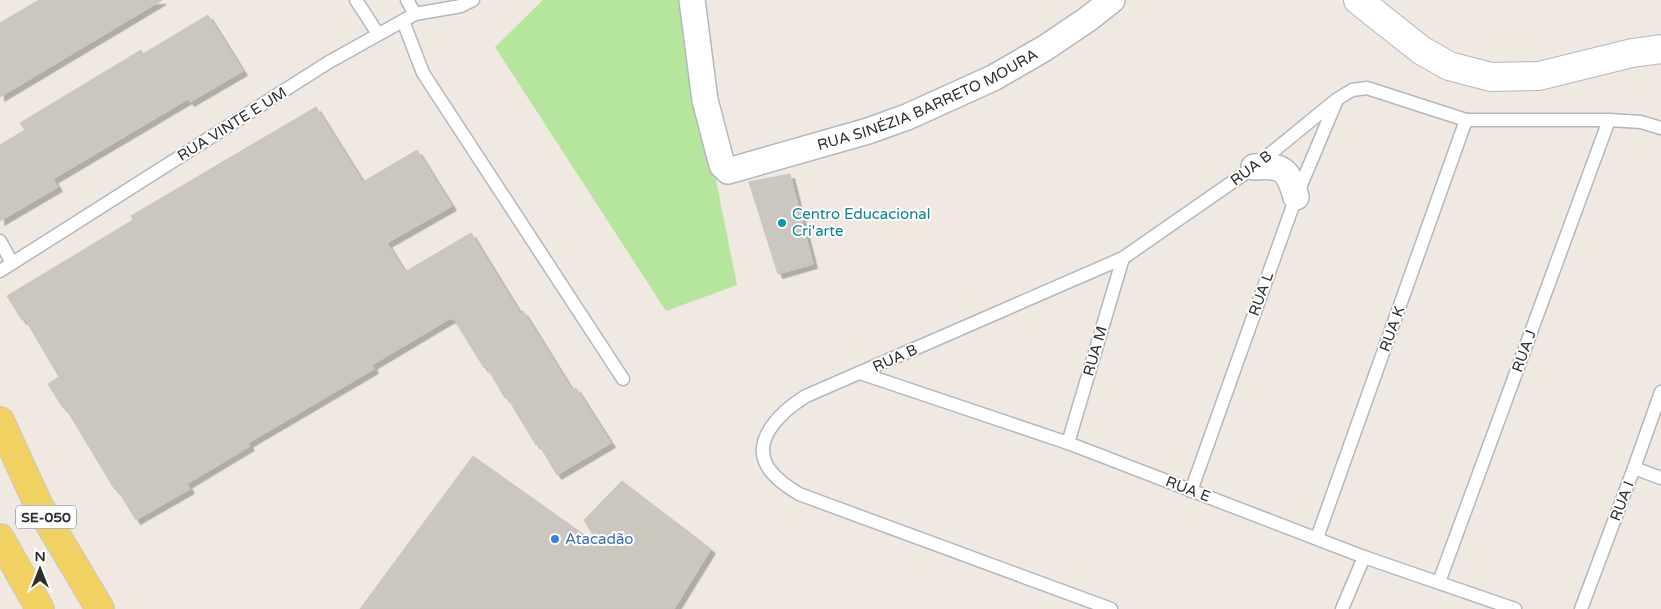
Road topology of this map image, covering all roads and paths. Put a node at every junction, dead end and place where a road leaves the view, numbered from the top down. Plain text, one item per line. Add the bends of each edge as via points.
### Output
1 (356, 0) edge
2 (407, 0) edge
3 (474, 0) edge
4 (692, 0) edge
5 (1112, 0) edge
6 (1358, 0) edge
7 (416, 14) junction
8 (403, 21) junction
9 (378, 34) junction
10 (1661, 49) edge
11 (1336, 100) junction
12 (1466, 120) junction
13 (1609, 120) junction
14 (1661, 128) edge
15 (1254, 167) junction
16 (1296, 197) junction
17 (0, 241) edge
18 (1123, 258) junction
19 (12, 263) junction
20 (0, 271) edge
21 (860, 373) junction
22 (623, 379) dead end
23 (1661, 392) edge
24 (0, 421) edge
25 (1068, 443) junction
26 (1634, 468) junction
27 (1661, 478) edge
28 (1191, 491) junction
29 (0, 538) edge
30 (1318, 538) junction
31 (1364, 557) junction
32 (1438, 582) junction
33 (40, 609) edge
34 (100, 609) edge
35 (1111, 609) edge
36 (1342, 609) edge
37 (1515, 609) edge
38 (1580, 609) edge

1 - 9 lane
2 - 7 lane
3 - 7 lane, RUA VINTE E UM via 461,6
4 - 5 street, RUA SINÉZIA BARRETO MOURA via 705,100 722,164 728,171 868,131 942,101 993,78 1045,48
6 - 10 street via 1428,54 1449,66 1491,77 1539,76
7 - 8 lane, RUA VINTE E UM
8 - 9 lane, RUA VINTE E UM
8 - 22 lane via 423,73
9 - 19 lane, RUA VINTE E UM
11 - 12 lane, RUA B via 1352,90 1367,88
11 - 15 lane, RUA B
11 - 16 lane, RUA L
12 - 13 lane, RUA B
12 - 30 lane, RUA K
13 - 14 lane, RUA B via 1641,122
13 - 32 lane, RUA J
15 - 16 street via 1274,166 1287,173
15 - 18 lane, RUA B
16 - 28 lane, RUA L
17 - 19 lane
18 - 21 lane, RUA B
18 - 25 lane, RUA M
19 - 20 lane, RUA VINTE E UM
21 - 25 lane, RUA E
21 - 35 lane, RUA B via 806,396 784,412 768,431 763,456 768,469 779,480 799,494
23 - 26 lane, RUA I
24 - 34 main road, SE-050 via 39,506
25 - 28 lane, RUA E
26 - 27 lane
26 - 38 lane, RUA I
28 - 30 lane, RUA E
29 - 33 main road, SE-050
30 - 31 lane, RUA E
31 - 32 lane, RUA E
31 - 36 lane
32 - 37 lane, RUA E

